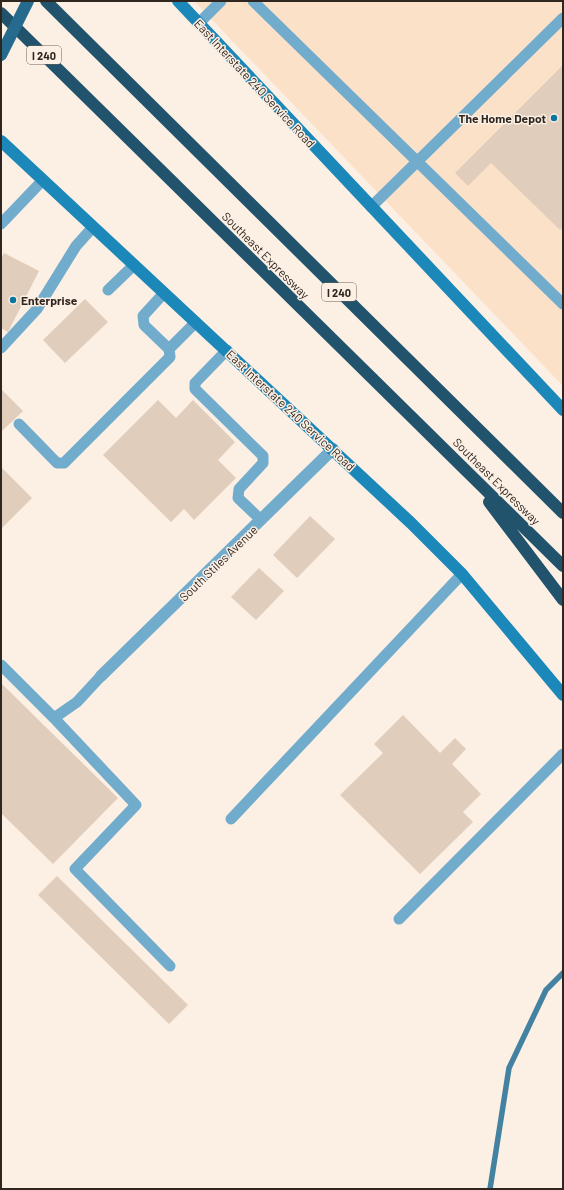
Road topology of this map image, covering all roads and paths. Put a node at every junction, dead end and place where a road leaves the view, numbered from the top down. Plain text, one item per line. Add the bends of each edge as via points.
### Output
1 (28, 1) edge
2 (46, 1) edge
3 (178, 1) edge
4 (221, 1) edge
5 (253, 1) edge
6 (1, 13) edge
7 (563, 18) edge
8 (199, 23) junction
9 (1, 55) edge
10 (1, 142) edge
11 (418, 161) junction
12 (42, 181) junction
13 (371, 207) junction
14 (1, 224) edge
15 (93, 227) junction
16 (134, 265) junction
17 (108, 290) dead end
18 (164, 293) junction
19 (563, 304) edge
20 (196, 322) junction
21 (1, 348) edge
22 (169, 350) junction
23 (227, 350) junction
24 (563, 410) edge
25 (19, 424) dead end
26 (333, 449) junction
27 (464, 467) junction
28 (563, 513) edge
29 (261, 520) junction
30 (563, 566) edge
31 (462, 574) junction
32 (563, 600) edge
33 (1, 665) edge
34 (101, 676) joint
35 (563, 695) edge
36 (54, 718) junction
37 (563, 754) edge
38 (230, 819) dead end
39 (399, 919) dead end
40 (170, 966) dead end

1 - 9 main road, bridge
2 - 28 highway, Southeast Expressway / I 240
3 - 8 street, East Interstate 240 Service Road
4 - 8 lane
5 - 11 lane
6 - 27 highway, Southeast Expressway / I 240
7 - 11 lane
8 - 13 street, East Interstate 240 Service Road
10 - 12 street, East Interstate 240 Service Road
11 - 13 lane
11 - 19 lane
12 - 14 lane
12 - 15 street, East Interstate 240 Service Road
13 - 24 street, East Interstate 240 Service Road
15 - 16 street, East Interstate 240 Service Road
15 - 21 lane via 76,246 37,309
16 - 17 lane
16 - 18 street, East Interstate 240 Service Road
18 - 20 street, East Interstate 240 Service Road
18 - 22 lane via 143,316 144,325
20 - 22 lane
20 - 23 street, East Interstate 240 Service Road
22 - 25 lane via 170,357 64,463 57,462
23 - 26 street, East Interstate 240 Service Road
23 - 29 lane via 195,383 195,390 263,456 263,463 239,489 238,498
26 - 29 street, South Stiles Avenue
26 - 31 street, East Interstate 240 Service Road
27 - 30 highway, Southeast Expressway / I 240
27 - 32 highway
29 - 34 street, South Stiles Avenue
31 - 35 street, East Interstate 240 Service Road
31 - 38 lane
33 - 36 lane
34 - 36 lane via 77,702
36 - 40 lane via 136,805 75,869
37 - 39 lane

